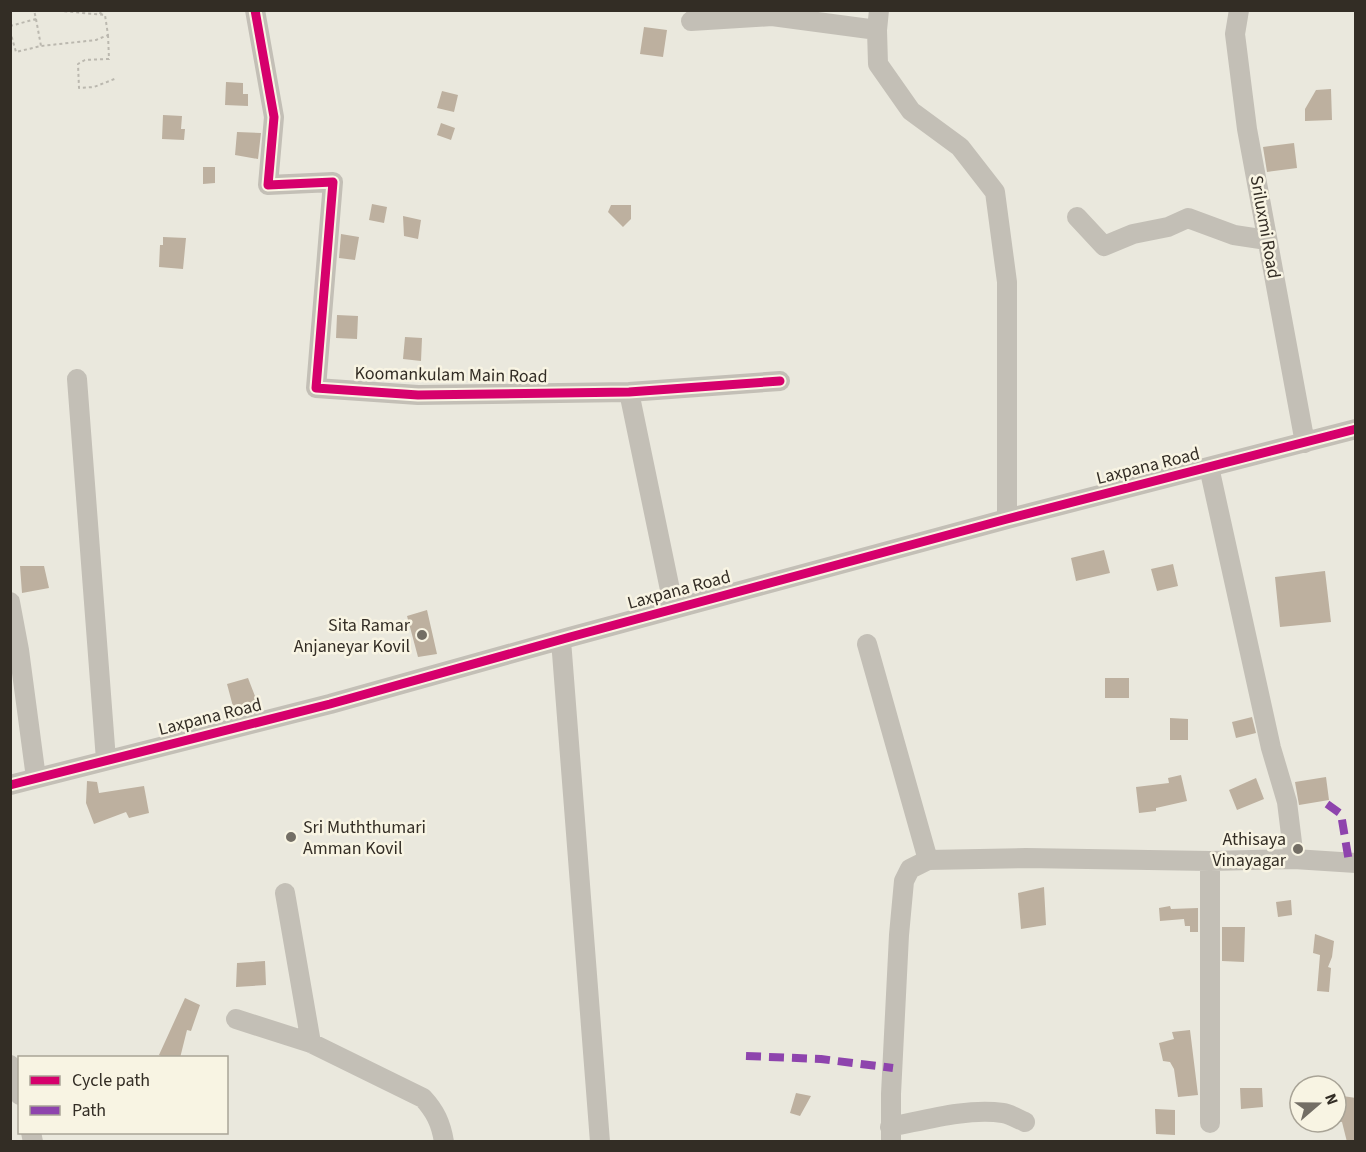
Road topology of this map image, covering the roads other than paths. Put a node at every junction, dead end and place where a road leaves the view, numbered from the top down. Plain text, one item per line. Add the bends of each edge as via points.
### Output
1 (255, 10) edge
2 (1239, 10) edge
3 (772, 13) edge
4 (878, 20) edge
5 (691, 21) dead end
6 (1077, 217) dead end
7 (1267, 240) junction
8 (77, 379) dead end
9 (780, 381) dead end
10 (629, 392) junction
11 (1356, 429) edge
12 (1305, 443) junction
13 (1209, 467) junction
14 (1007, 519) junction
15 (10, 602) edge
16 (674, 609) junction
17 (561, 640) junction
18 (867, 644) dead end
19 (15, 650) edge
20 (106, 760) junction
21 (36, 778) junction
22 (10, 785) edge
23 (1294, 859) junction
24 (928, 860) junction
25 (1210, 861) junction
26 (1356, 863) edge
27 (285, 893) dead end
28 (236, 1019) dead end
29 (311, 1043) junction
30 (10, 1065) edge
31 (18, 1089) edge
32 (1025, 1122) dead end
33 (1210, 1123) dead end
34 (891, 1134) edge
35 (444, 1142) edge
36 (600, 1142) edge

1 - 10 street, Koomankulam Main Road via 274,117 268,185 333,182 316,388 418,395
2 - 7 street, Sriluxmi Road via 1235,34
3 - 4 street
3 - 5 street
4 - 14 street via 878,64 911,111 960,147 995,192 1007,282
6 - 7 street via 1104,246 1188,218 1234,235
7 - 12 street, Sriluxmi Road
8 - 20 street
9 - 10 street, Koomankulam Main Road
10 - 16 street
11 - 12 street, Laxpana Road
12 - 13 street, Laxpana Road
13 - 14 street, Laxpana Road
13 - 23 street via 1271,748 1287,802
14 - 16 street, Laxpana Road
15 - 19 street
16 - 17 street, Laxpana Road
17 - 20 street, Laxpana Road
17 - 36 street
18 - 24 street
19 - 21 street
20 - 21 street, Laxpana Road
21 - 22 street, Laxpana Road
23 - 25 street
23 - 26 street
24 - 25 street
24 - 34 street via 909,869 904,881
25 - 33 street
27 - 29 street
28 - 29 street
29 - 35 street via 423,1098 434,1110
30 - 31 street
32 - 34 street via 1005,1113 959,1114

